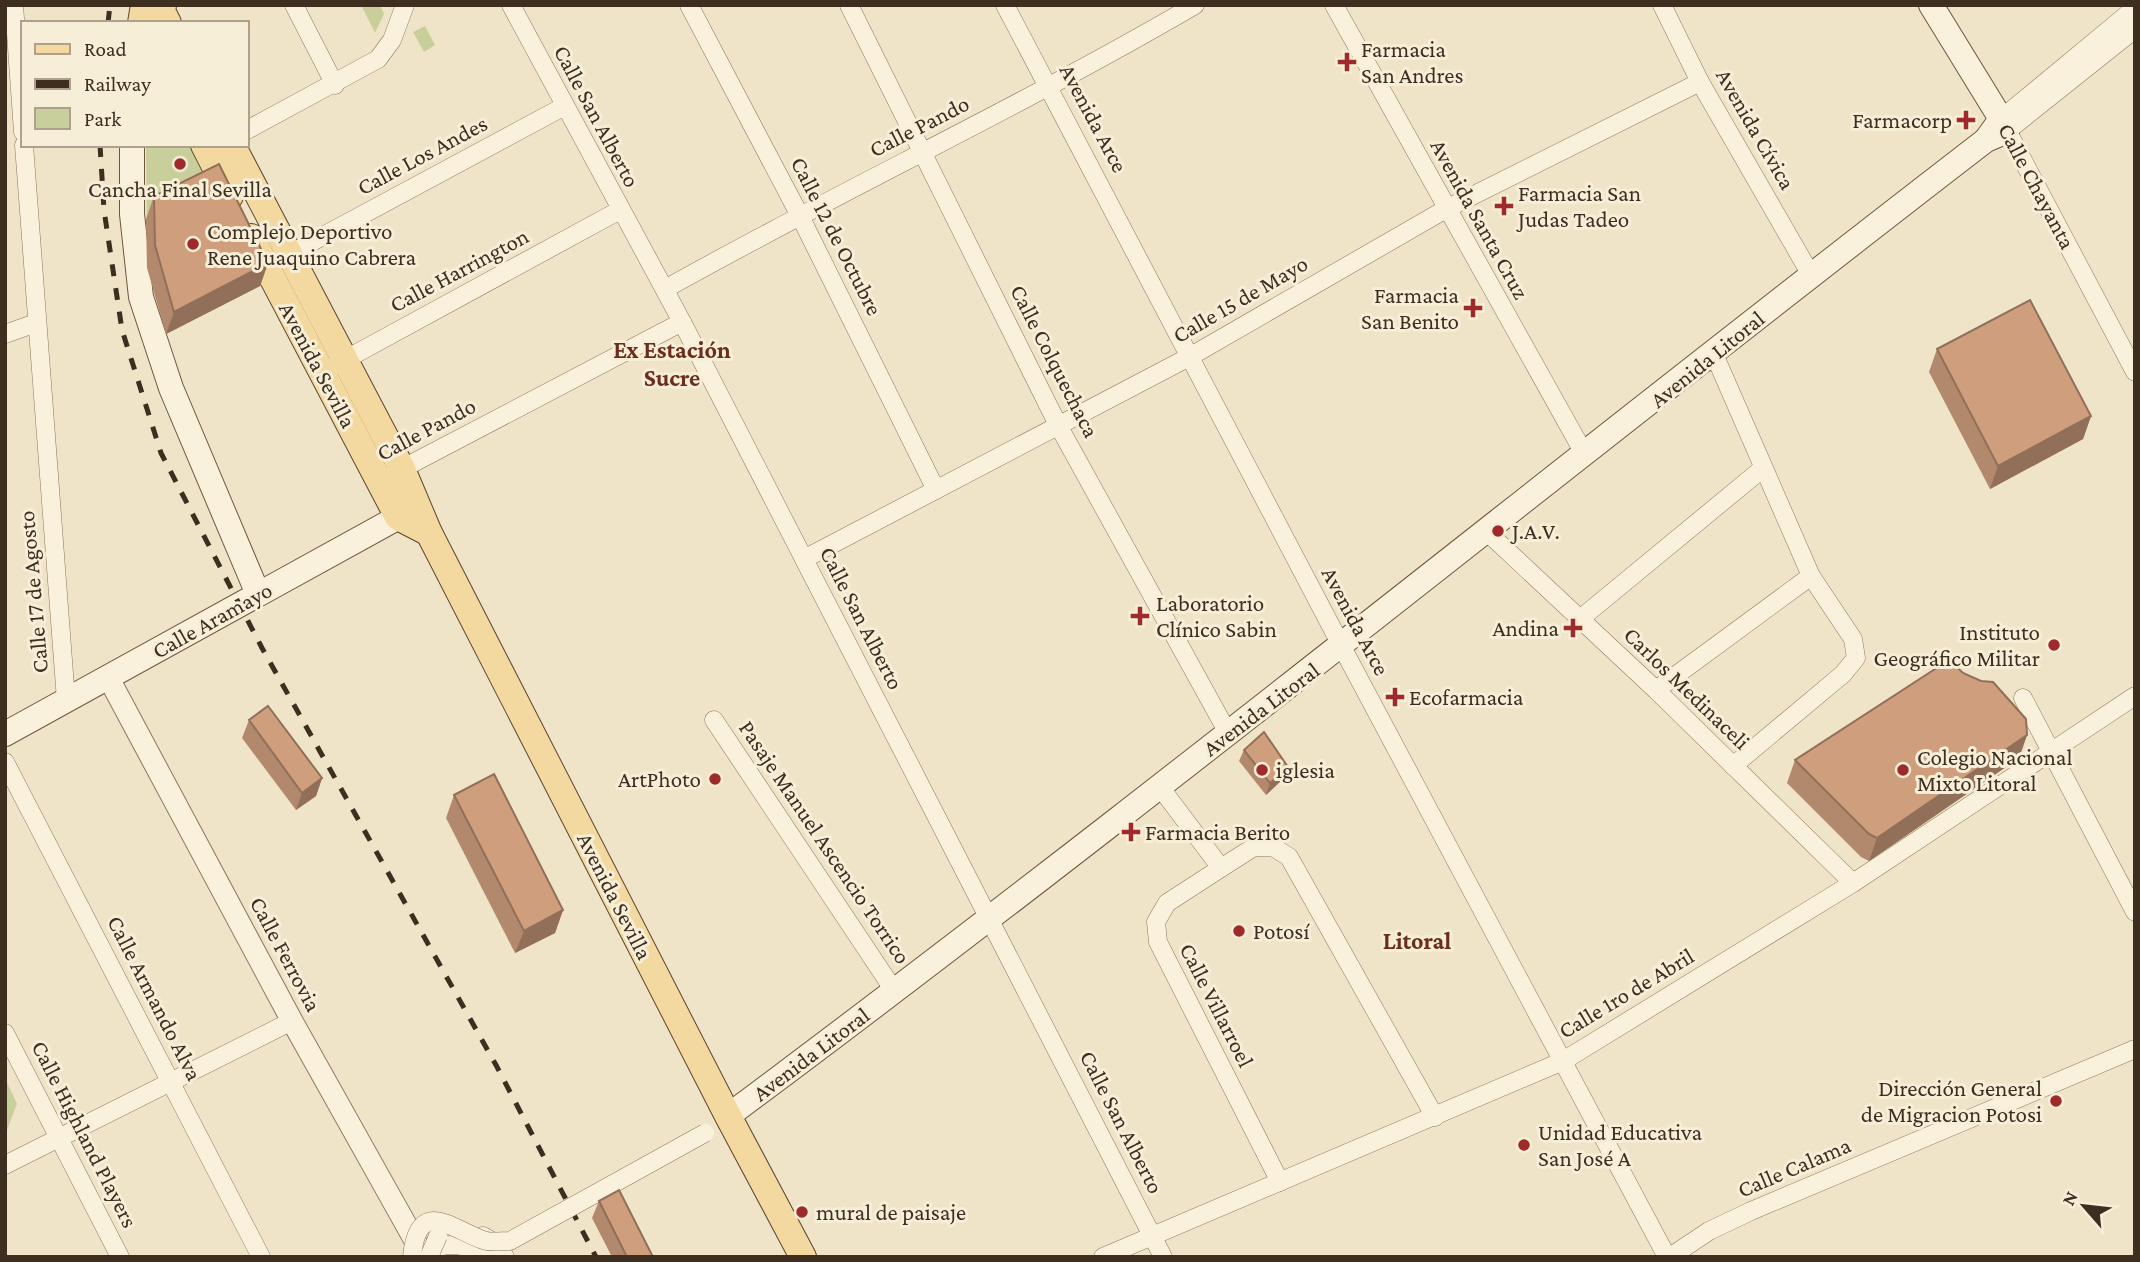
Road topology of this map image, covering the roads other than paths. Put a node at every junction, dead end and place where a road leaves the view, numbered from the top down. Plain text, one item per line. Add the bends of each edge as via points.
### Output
1 (14, 5) edge
2 (294, 5) edge
3 (405, 5) edge
4 (510, 5) edge
5 (689, 5) edge
6 (849, 5) edge
7 (1005, 5) edge
8 (1195, 5) edge
9 (1334, 5) edge
10 (1662, 5) edge
11 (1931, 5) edge
12 (2135, 8) edge
13 (1176, 10) edge
14 (2135, 29) edge
15 (1700, 82) junction
16 (1049, 84) junction
17 (335, 85) junction
18 (21, 104) edge
19 (563, 107) junction
20 (248, 129) edge
21 (1998, 130) junction
22 (24, 147) edge
23 (131, 147) edge
24 (215, 147) edge
25 (925, 151) junction
26 (1446, 208) junction
27 (620, 210) junction
28 (799, 214) junction
29 (290, 254) junction
30 (267, 266) junction
31 (1811, 275) junction
32 (665, 289) junction
33 (682, 322) junction
34 (36, 323) junction
35 (5, 334) edge
36 (1714, 354) junction
37 (1191, 356) junction
38 (345, 359) junction
39 (322, 372) junction
40 (2135, 372) edge
41 (1058, 425) junction
42 (1585, 455) junction
43 (1762, 469) junction
44 (390, 475) junction
45 (936, 491) junction
46 (408, 512) junction
47 (1485, 530) junction
48 (804, 559) junction
49 (1811, 576) junction
50 (258, 594) junction
51 (1580, 619) junction
52 (1342, 647) junction
53 (108, 677) junction
54 (1656, 690) junction
55 (2135, 696) edge
56 (2023, 698) dead end
57 (66, 701) junction
58 (714, 720) dead end
59 (1228, 733) junction
60 (5, 734) edge
61 (2052, 754) junction
62 (5, 762) edge
63 (1733, 766) junction
64 (1160, 787) junction
65 (1221, 868) junction
66 (1853, 883) junction
67 (2135, 912) edge
68 (990, 918) junction
69 (895, 992) junction
70 (292, 1021) junction
71 (5, 1033) edge
72 (2135, 1049) edge
73 (1563, 1061) junction
74 (172, 1083) junction
75 (728, 1116) junction
76 (1434, 1117) junction
77 (59, 1138) junction
78 (5, 1165) edge
79 (1280, 1182) junction
80 (1152, 1234) junction
81 (506, 1252) edge
82 (418, 1256) edge
83 (120, 1257) edge
84 (261, 1257) edge
85 (485, 1257) edge
86 (803, 1257) edge
87 (1103, 1257) edge
88 (1163, 1257) edge
89 (1669, 1257) edge

1 - 18 street
2 - 17 street
3 - 17 street via 392,40 378,60
4 - 19 street, Calle San Alberto
5 - 28 street, Calle 12 de Octubre
6 - 25 street, Calle Colquechaca
7 - 16 street, Avenida Arce
8 - 13 street, Calle Pando
9 - 26 street, Avenida Santa Cruz
10 - 15 street, Avenida Cívica
11 - 21 main road, Calle Chayanta
12 - 21 street, Avenida Litoral
13 - 16 street, Calle Pando
14 - 21 street, Avenida Litoral
15 - 26 street, Calle 15 de Mayo
15 - 31 street, Avenida Cívica
16 - 25 street, Calle Pando
16 - 37 street, Avenida Arce
17 - 20 street
19 - 27 street, Calle San Alberto
19 - 29 street, Calle Los Andes
21 - 31 main road, Avenida Litoral
21 - 40 street, Calle Chayanta
22 - 34 street, Calle 17 de Agosto
23 - 50 main road via 141,297 171,388
24 - 29 main road, Avenida Sevilla
24 - 30 main road, Avenida Sevilla
25 - 28 street, Calle Pando
25 - 41 street, Calle Colquechaca
26 - 37 street, Calle 15 de Mayo
26 - 42 street, Avenida Santa Cruz
27 - 32 street, Calle San Alberto
27 - 38 street, Calle Harrington
28 - 32 street, Calle Pando
28 - 45 street, Calle 12 de Octubre
29 - 30 street, Calle Los Andes
29 - 38 main road, Avenida Sevilla
30 - 39 main road, Avenida Sevilla
31 - 36 main road, Avenida Litoral
32 - 33 street, Calle San Alberto
33 - 44 street, Calle Pando
33 - 48 street, Calle San Alberto
34 - 35 street
34 - 57 street, Calle 17 de Agosto
36 - 42 main road, Avenida Litoral
36 - 43 street
37 - 41 street, Calle 15 de Mayo
37 - 52 street, Avenida Arce
38 - 39 street, Calle Harrington
38 - 44 main road, Avenida Sevilla
39 - 44 main road, Avenida Sevilla
41 - 45 street, Calle 15 de Mayo
41 - 59 street, Calle Colquechaca
42 - 47 main road, Avenida Litoral
43 - 49 street
43 - 51 street
44 - 46 main road, Avenida Sevilla
45 - 48 street, Calle 15 de Mayo
46 - 50 main road, Calle Aramayo
46 - 75 main road, Avenida Sevilla via 429,533
47 - 51 street, Carlos Medinaceli
47 - 52 main road, Avenida Litoral
48 - 68 street, Calle San Alberto
49 - 54 street
49 - 63 street via 1853,639 1856,658
50 - 53 main road, Calle Aramayo
51 - 54 street, Carlos Medinaceli
52 - 59 main road, Avenida Litoral
52 - 73 street, Avenida Arce
53 - 57 main road, Calle Aramayo
53 - 70 street, Calle Ferrovia
54 - 63 street, Carlos Medinaceli
55 - 61 street, Calle 1ro de Abril
56 - 61 street
57 - 60 main road, Calle Aramayo
58 - 69 street, Pasaje Manuel Ascencio Torrico
59 - 64 main road, Avenida Litoral
61 - 66 street, Calle 1ro de Abril
61 - 67 street
62 - 74 street, Calle Armando Alva
63 - 66 street, Carlos Medinaceli
64 - 65 street
64 - 68 main road, Avenida Litoral
65 - 76 street, Calle Villarroel via 1254,847 1273,847 1289,857
65 - 79 street, Calle Villarroel via 1167,904 1156,922 1158,942
66 - 73 street, Calle 1ro de Abril
68 - 69 main road, Avenida Litoral
68 - 80 street, Calle San Alberto
69 - 75 main road, Avenida Litoral
70 - 74 street
70 - 82 street, Calle Ferrovia via 409,1231
71 - 77 street, Calle Highland Players
72 - 89 street, Calle Calama via 1751,1211
73 - 76 street, Calle 1ro de Abril
73 - 89 street, Avenida Arce
74 - 77 street
74 - 84 street, Calle Armando Alva
75 - 81 street, Avenida Litoral, bridge
75 - 86 main road, Avenida Sevilla
76 - 79 street, Calle 1ro de Abril
77 - 78 street
77 - 83 street, Calle Highland Players
79 - 80 street, Calle 1ro de Abril
80 - 87 street, Calle 1ro de Abril
80 - 88 street, Calle San Alberto
81 - 82 street, bridge via 466,1227 453,1226
81 - 82 street, bridge via 441,1219 420,1230
82 - 85 street via 439,1245 458,1244

